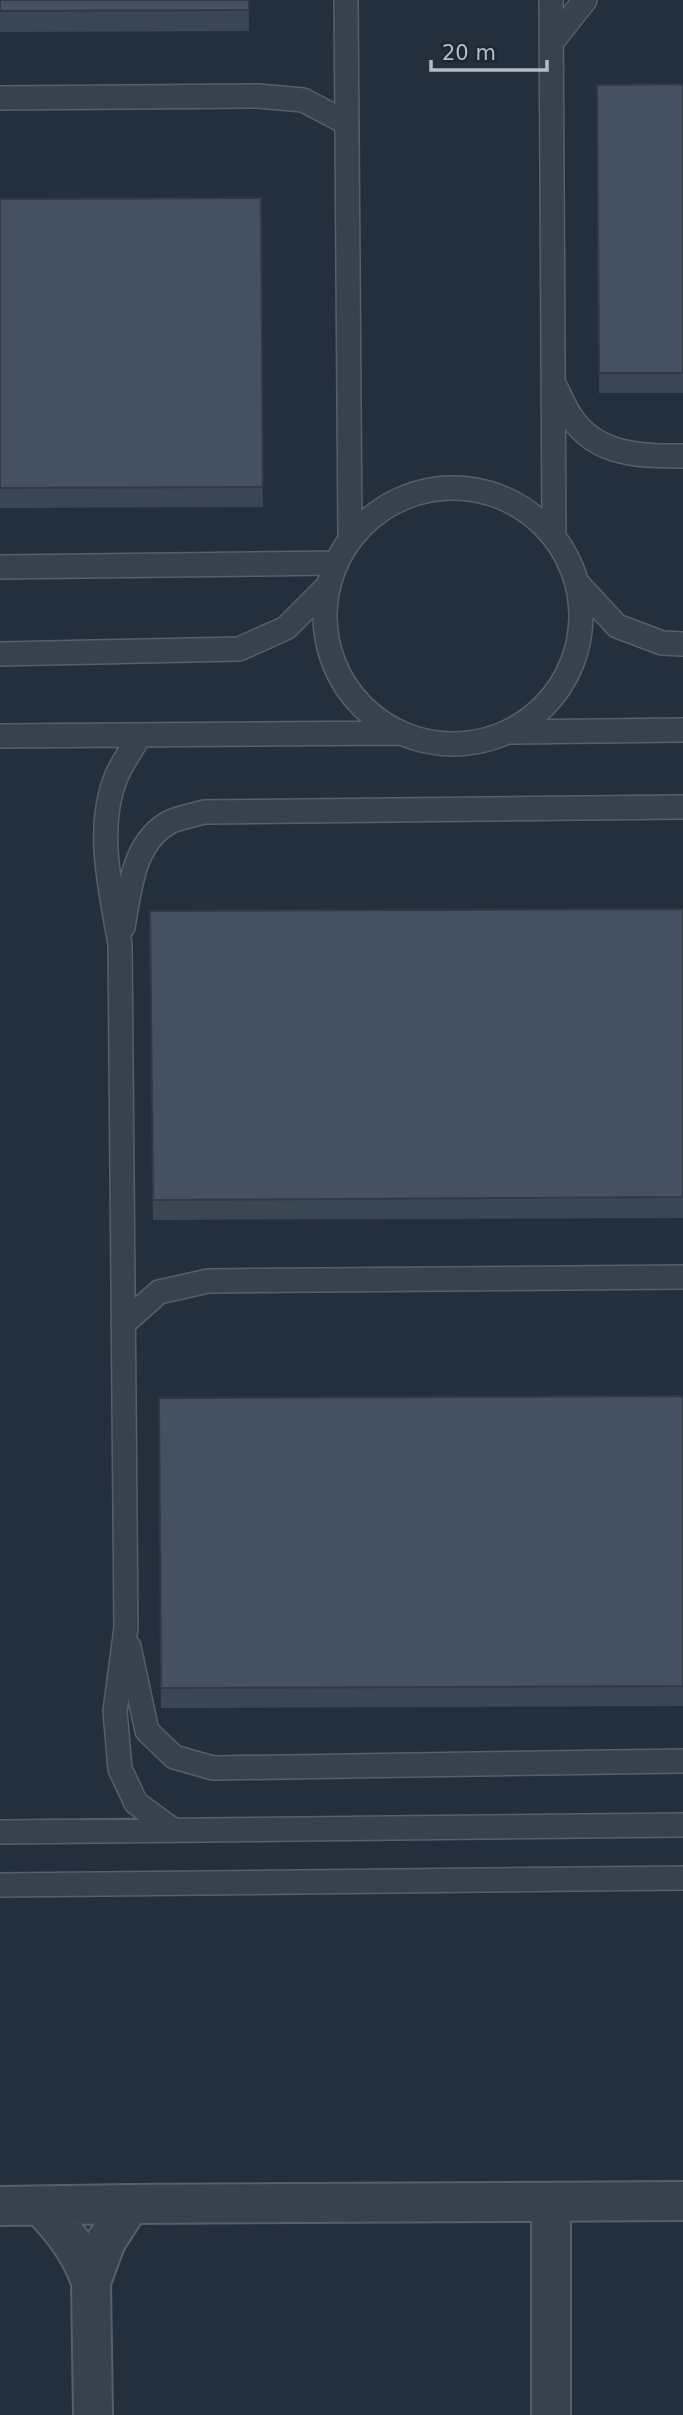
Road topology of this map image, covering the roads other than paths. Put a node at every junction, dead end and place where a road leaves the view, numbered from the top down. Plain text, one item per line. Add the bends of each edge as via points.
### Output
1 (346, 0) edge
2 (551, 0) edge
3 (585, 0) edge
4 (551, 43) junction
5 (0, 98) edge
6 (347, 122) junction
7 (553, 383) junction
8 (683, 456) edge
9 (554, 534) junction
10 (351, 536) junction
11 (335, 564) junction
12 (0, 567) edge
13 (579, 585) junction
14 (326, 588) junction
15 (683, 644) edge
16 (0, 654) edge
17 (683, 730) edge
18 (512, 732) junction
19 (398, 733) junction
20 (140, 735) junction
21 (0, 736) edge
22 (683, 807) edge
23 (120, 944) junction
24 (683, 1277) edge
25 (123, 1324) junction
26 (125, 1628) junction
27 (683, 1762) edge
28 (683, 1825) edge
29 (173, 1830) junction
30 (0, 1832) edge
31 (683, 1878) edge
32 (0, 1885) edge
33 (683, 2201) edge
34 (551, 2202) junction
35 (130, 2204) junction
36 (0, 2206) edge
37 (40, 2206) junction
38 (91, 2282) junction
39 (93, 2415) edge
40 (551, 2415) edge

1 - 6 lane
2 - 4 lane
3 - 4 lane
4 - 7 lane
5 - 6 lane via 258,96 303,100
6 - 10 lane
7 - 8 lane via 572,419 602,446 642,456
7 - 9 lane
9 - 10 lane via 508,499 451,486 395,500
9 - 13 lane
10 - 11 lane
11 - 12 lane
11 - 14 lane
13 - 15 lane via 617,626 662,643
13 - 18 lane via 580,643 556,695
14 - 16 lane via 286,628 239,649
14 - 19 lane via 327,646 353,698
17 - 18 lane
18 - 19 lane via 455,745
19 - 20 lane
20 - 21 lane
20 - 23 lane via 116,778 105,820 109,883
22 - 23 lane via 204,812 172,821 148,839 132,877
23 - 25 lane
24 - 25 lane via 208,1281 159,1292
25 - 26 lane
26 - 27 lane via 147,1731 174,1757 213,1768
26 - 29 lane via 114,1711 120,1769 136,1803
28 - 29 lane
29 - 30 lane
31 - 32 lane
33 - 34 street
34 - 35 street
34 - 40 street
35 - 37 street
35 - 38 street via 106,2241
36 - 37 street
37 - 38 street via 72,2242
38 - 39 street

